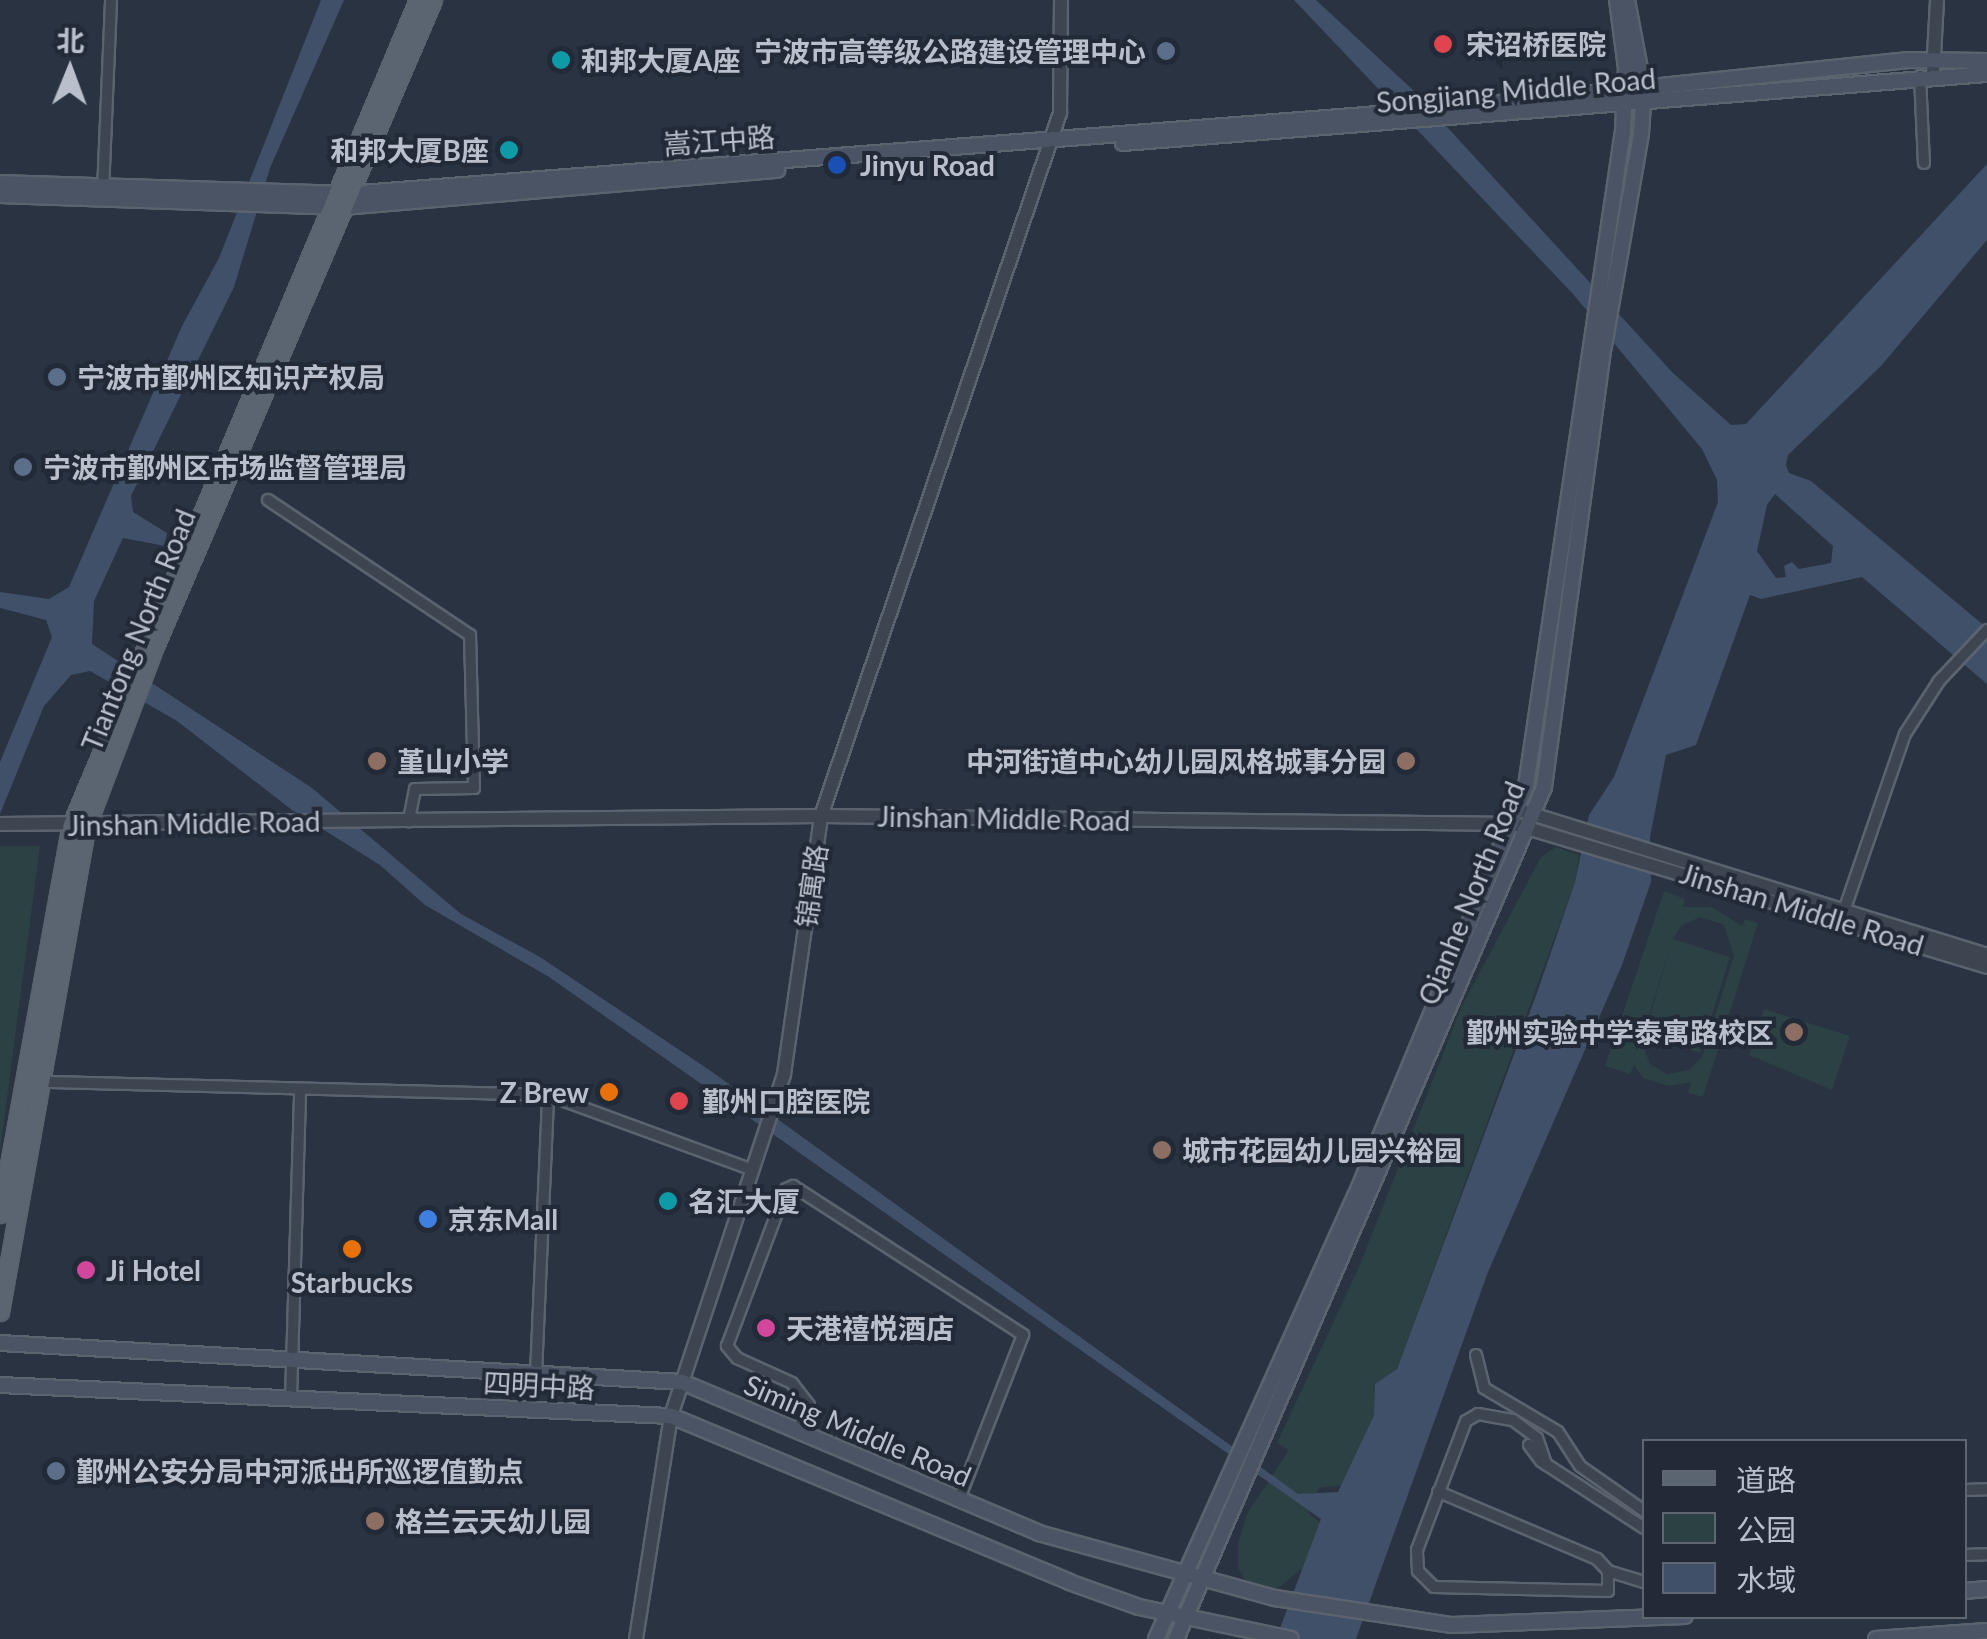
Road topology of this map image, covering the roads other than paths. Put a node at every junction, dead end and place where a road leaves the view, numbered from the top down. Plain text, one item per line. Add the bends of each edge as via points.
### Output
1 (112, 0) edge
2 (418, 0) edge
3 (433, 0) edge
4 (1061, 0) edge
5 (1616, 0) edge
6 (1627, 0) edge
7 (1937, 0) edge
8 (1987, 61) edge
9 (1928, 70) junction
10 (1987, 74) edge
11 (1643, 97) junction
12 (1625, 99) junction
13 (1445, 115) joint
14 (1051, 144) junction
15 (1924, 163) dead end
16 (0, 183) edge
17 (103, 192) junction
18 (0, 195) edge
19 (338, 200) junction
20 (1599, 342) junction
21 (268, 500) dead end
22 (1987, 630) edge
23 (126, 704) junction
24 (820, 816) junction
25 (1524, 820) junction
26 (409, 821) junction
27 (0, 824) edge
28 (79, 825) junction
29 (1660, 859) junction
30 (1844, 911) junction
31 (1987, 955) edge
32 (1987, 968) edge
33 (46, 1082) junction
34 (300, 1089) junction
35 (548, 1095) junction
36 (750, 1170) junction
37 (0, 1214) edge
38 (0, 1312) edge
39 (0, 1343) edge
40 (1476, 1355) dead end
41 (292, 1360) junction
42 (536, 1374) junction
43 (682, 1382) junction
44 (0, 1385) edge
45 (291, 1399) junction
46 (671, 1416) junction
47 (798, 1431) junction
48 (1529, 1445) dead end
49 (1546, 1464) junction
50 (1439, 1492) junction
51 (959, 1499) junction
52 (1642, 1509) edge
53 (1642, 1527) edge
54 (1608, 1571) junction
55 (1183, 1576) junction
56 (1201, 1580) junction
57 (1642, 1581) edge
58 (1573, 1594) junction
59 (1168, 1612) junction
60 (1186, 1616) junction
61 (1642, 1619) edge
62 (1573, 1625) junction
63 (1987, 1631) edge
64 (636, 1639) edge
65 (1156, 1639) edge
66 (1176, 1639) edge
67 (1291, 1639) edge
68 (1876, 1639) edge

1 - 17 street
2 - 19 main road
3 - 19 main road, Tiantong North Road
4 - 14 street, 锦寓路 via 1060,113
5 - 12 main road, Qianhe North Road
6 - 11 main road, Qianhe North Road
7 - 9 street
8 - 9 main road, Songjiang Middle Road
9 - 10 main road, Songjiang Middle Road
9 - 11 main road, Songjiang Middle Road
9 - 15 street
11 - 12 main road, Songjiang Middle Road
11 - 20 main road, Qianhe North Road via 1618,269
12 - 13 main road, Songjiang Middle Road
12 - 20 main road, Qianhe North Road
13 - 14 main road, 嵩江中路
14 - 19 main road, 嵩江中路
14 - 24 street, 锦寓路
16 - 17 main road, 嵩江中路
17 - 18 main road, 嵩江中路
17 - 19 main road, 嵩江中路
17 - 19 main road, 嵩江中路 via 277,205
19 - 23 main road, Tiantong North Road
19 - 23 main road via 138,657
20 - 25 main road, Qianhe North Road
21 - 26 street via 470,635 474,788 415,789
22 - 30 street via 1954,663 1905,734
23 - 28 main road, Tiantong North Road
24 - 25 street, Jinshan Middle Road
24 - 26 street, Jinshan Middle Road
24 - 36 street, 锦寓路 via 784,1074
25 - 29 street, Jinshan Middle Road
25 - 55 main road, Qianhe North Road
25 - 56 main road, Qianhe North Road
26 - 28 street, Jinshan Middle Road
27 - 28 street, Jinshan Middle Road
28 - 33 main road, Tiantong North Road
28 - 37 main road
29 - 30 street, Jinshan Middle Road
29 - 32 street, Jinshan Middle Road
30 - 31 street, Jinshan Middle Road
33 - 34 street
33 - 38 main road, Tiantong North Road
34 - 35 street
34 - 41 street
35 - 36 street
35 - 42 street
36 - 43 street, 锦寓路
39 - 41 main road, Siming Middle Road
40 - 52 street via 1484,1388 1558,1432 1580,1466
41 - 42 main road, Siming Middle Road
41 - 45 street
42 - 43 main road, Siming Middle Road
43 - 46 street, 锦寓路
43 - 47 main road, Siming Middle Road
44 - 45 main road, 四明中路
45 - 46 main road, 四明中路
46 - 59 main road, Siming Middle Road via 1069,1582
46 - 64 street, 锦寓路
47 - 51 main road, Siming Middle Road
47 - 51 street via 809,1405 792,1384 737,1358 728,1346 778,1207 794,1186 1023,1335
48 - 49 street
49 - 50 street via 1536,1438 1514,1420 1478,1414 1466,1421
49 - 53 street
50 - 54 street via 1597,1559
50 - 58 street via 1417,1550 1418,1571 1434,1588
51 - 55 main road, Siming Middle Road via 1039,1533
54 - 57 street
54 - 58 street via 1608,1591
55 - 56 main road, Siming Middle Road
55 - 59 main road, Qianhe North Road
56 - 60 main road, Qianhe North Road
56 - 62 main road, Siming Middle Road via 1368,1615 1452,1625
58 - 62 street
59 - 60 main road, Siming Middle Road
59 - 65 main road, Qianhe North Road
60 - 66 main road, Qianhe North Road
60 - 67 main road, Siming Middle Road
61 - 62 main road, Siming Middle Road
63 - 68 main road

